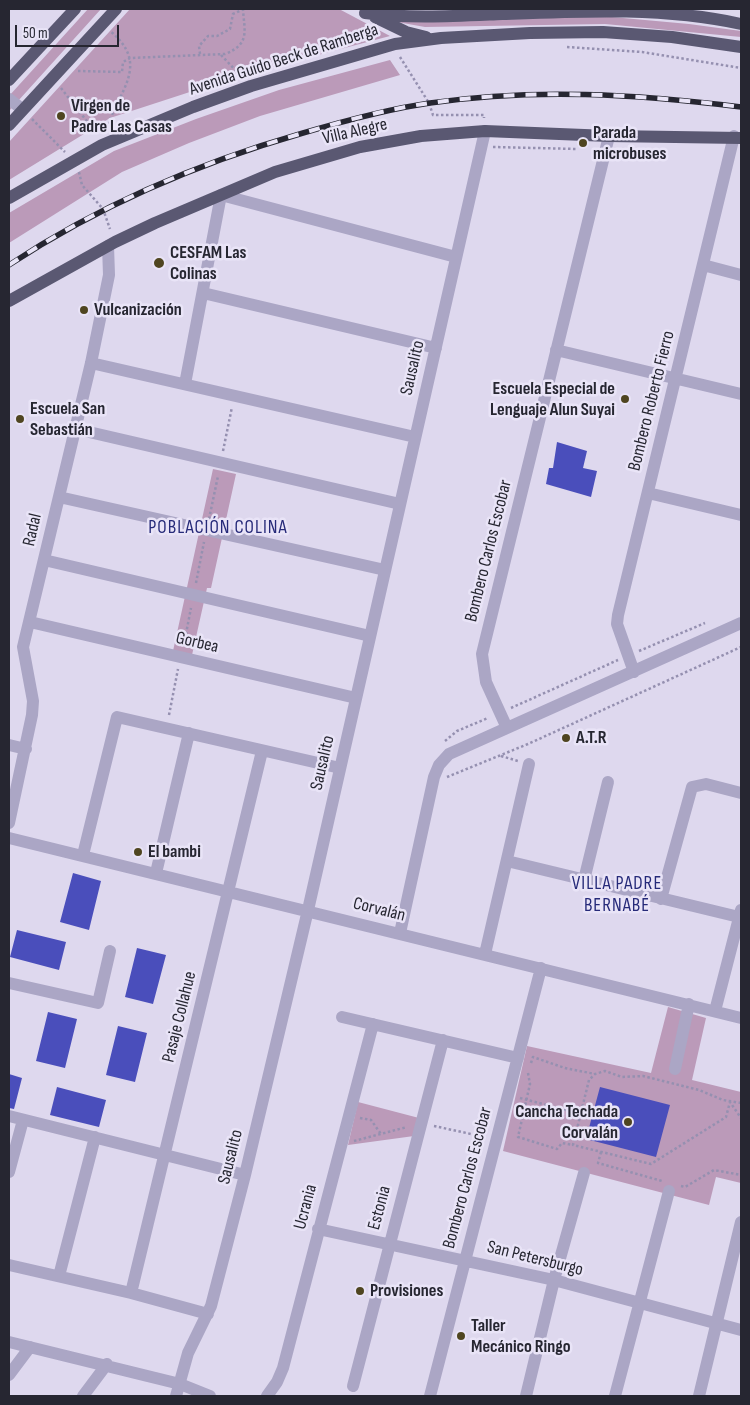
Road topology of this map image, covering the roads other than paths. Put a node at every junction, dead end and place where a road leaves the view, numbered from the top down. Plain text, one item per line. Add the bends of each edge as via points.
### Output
1 (75, 9) edge
2 (116, 9) edge
3 (594, 10) edge
4 (362, 11) edge
5 (634, 11) edge
6 (676, 12) edge
7 (741, 24) edge
8 (441, 38) junction
9 (741, 47) edge
10 (9, 80) edge
11 (9, 99) edge
12 (22, 109) junction
13 (9, 124) edge
14 (486, 132) junction
15 (609, 136) junction
16 (738, 137) edge
17 (221, 195) junction
18 (9, 198) edge
19 (108, 246) junction
20 (456, 257) junction
21 (703, 265) junction
22 (741, 275) edge
23 (203, 293) junction
24 (9, 301) edge
25 (436, 348) junction
26 (556, 350) junction
27 (91, 363) junction
28 (676, 378) junction
29 (185, 384) junction
30 (741, 394) edge
31 (76, 429) junction
32 (415, 437) junction
33 (648, 493) junction
34 (59, 497) junction
35 (400, 504) junction
36 (741, 515) edge
37 (44, 560) junction
38 (385, 570) junction
39 (30, 622) junction
40 (741, 623) edge
41 (370, 636) junction
42 (634, 672) junction
43 (356, 698) junction
44 (507, 728) junction
45 (189, 733) junction
46 (9, 745) edge
47 (26, 749) junction
48 (262, 750) junction
49 (529, 764) dead end
50 (340, 768) junction
51 (608, 782) dead end
52 (741, 793) edge
53 (9, 823) edge
54 (9, 838) edge
55 (83, 856) junction
56 (507, 861) junction
57 (156, 874) junction
58 (584, 880) junction
59 (228, 891) junction
60 (661, 899) junction
61 (308, 910) junction
62 (740, 914) edge
63 (400, 933) junction
64 (110, 951) dead end
65 (485, 954) junction
66 (541, 968) junction
67 (9, 983) edge
68 (689, 1004) junction
69 (715, 1011) junction
70 (342, 1017) dead end
71 (741, 1018) edge
72 (373, 1024) junction
73 (442, 1040) junction
74 (518, 1058) junction
75 (675, 1069) dead end
76 (9, 1116) edge
77 (23, 1120) junction
78 (95, 1137) junction
79 (165, 1154) junction
80 (9, 1172) edge
81 (584, 1173) dead end
82 (244, 1175) junction
83 (673, 1187) road end
84 (741, 1222) edge
85 (318, 1229) junction
86 (389, 1245) junction
87 (465, 1259) junction
88 (9, 1265) edge
89 (59, 1276) junction
90 (554, 1280) junction
91 (131, 1293) junction
92 (638, 1304) junction
93 (208, 1314) junction
94 (716, 1324) junction
95 (741, 1330) edge
96 (9, 1342) edge
97 (30, 1347) junction
98 (107, 1364) junction
99 (9, 1375) edge
100 (353, 1386) dead end
101 (178, 1390) edge
102 (83, 1396) edge
103 (210, 1396) edge
104 (266, 1396) edge
105 (430, 1396) edge
106 (526, 1396) edge
107 (615, 1396) edge
108 (698, 1396) edge

1 - 10 main road
2 - 12 main road
3 - 4 main road, Avenida Guido Beck de Ramberga via 424,16
3 - 5 main road, Avenida Guido Beck de Ramberga
4 - 8 main road, Avenida Guido Beck de Ramberga via 406,32
5 - 6 main road, Avenida Guido Beck de Ramberga
6 - 7 main road, Avenida Guido Beck de Ramberga
8 - 9 main road, Avenida Guido Beck de Ramberga via 603,32 672,36
8 - 18 main road, Avenida Guido Beck de Ramberga via 395,44 251,86 193,107 102,145
11 - 12 street
12 - 13 main road
14 - 15 main road, Villa Alegre
14 - 17 main road, Villa Alegre via 421,136 331,154 275,172
14 - 20 street, Sausalito
15 - 16 main road, Villa Alegre
15 - 26 street, Bombero Carlos Escobar
16 - 21 street, Bombero Roberto Fierro
17 - 19 main road, Villa Alegre
17 - 20 street
17 - 23 street
19 - 24 main road, Villa Alegre
19 - 27 street, Radal via 109,275
20 - 25 street, Sausalito
21 - 22 street
21 - 28 street, Bombero Roberto Fierro
23 - 25 street
23 - 29 street
25 - 32 street, Sausalito
26 - 28 street
26 - 44 street, Bombero Carlos Escobar via 482,654 486,682
27 - 29 street
27 - 31 street, Radal
28 - 30 street
28 - 33 street, Bombero Roberto Fierro
29 - 32 street
31 - 34 street, Radal
31 - 35 street
32 - 35 street, Sausalito
33 - 36 street
33 - 42 street, Bombero Roberto Fierro via 617,624
34 - 37 street, Radal
34 - 38 street
35 - 38 street, Sausalito
37 - 39 street, Radal
37 - 41 street
38 - 41 street, Sausalito
39 - 43 street, Gorbea
39 - 47 street, Radal via 23,647 33,701
40 - 42 street
41 - 43 street, Sausalito
42 - 44 street
43 - 50 street, Sausalito
44 - 63 street via 449,754 439,764 432,783
45 - 48 street
45 - 55 street via 117,717
45 - 57 street
46 - 47 street
47 - 53 street, Radal
48 - 50 street
48 - 59 street, Pasaje Collahue
49 - 56 street
50 - 61 street, Sausalito
51 - 58 street
52 - 60 street via 706,784 699,784 690,791
54 - 55 street, Corvalán
55 - 57 street, Corvalán
56 - 58 street
56 - 65 street
57 - 59 street, Corvalán
58 - 60 street
59 - 61 street, Corvalán
59 - 79 street, Pasaje Collahue
60 - 62 street
61 - 63 street, Corvalán
61 - 82 street, Sausalito
62 - 69 street
63 - 65 street, Corvalán
64 - 67 street via 98,1003
65 - 66 street, Corvalán
66 - 68 street, Corvalán
66 - 74 street, Bombero Carlos Escobar
68 - 69 street, Corvalán
68 - 75 street
69 - 71 street, Corvalán
70 - 72 street
72 - 73 street
72 - 85 street, Ucrania
73 - 74 street
73 - 86 street, Estonia
74 - 87 street, Bombero Carlos Escobar
76 - 77 street
77 - 78 street
77 - 80 street
78 - 79 street
78 - 89 street
79 - 82 street
79 - 91 street, Pasaje Collahue
81 - 90 street
82 - 93 street, Sausalito
83 - 92 street
84 - 94 street
85 - 86 street, San Petersburgo
85 - 104 street, Ucrania via 283,1368
86 - 87 street, San Petersburgo
86 - 100 street, Estonia
87 - 90 street, San Petersburgo
87 - 105 street, Bombero Carlos Escobar
88 - 89 street
89 - 91 street
90 - 92 street, San Petersburgo
90 - 106 street
91 - 93 street
92 - 94 street, San Petersburgo
92 - 107 street
93 - 101 street, Sausalito via 188,1353
94 - 95 street, San Petersburgo
94 - 108 street
96 - 97 street
97 - 98 street
97 - 99 street
98 - 101 street
98 - 102 street
101 - 103 street

